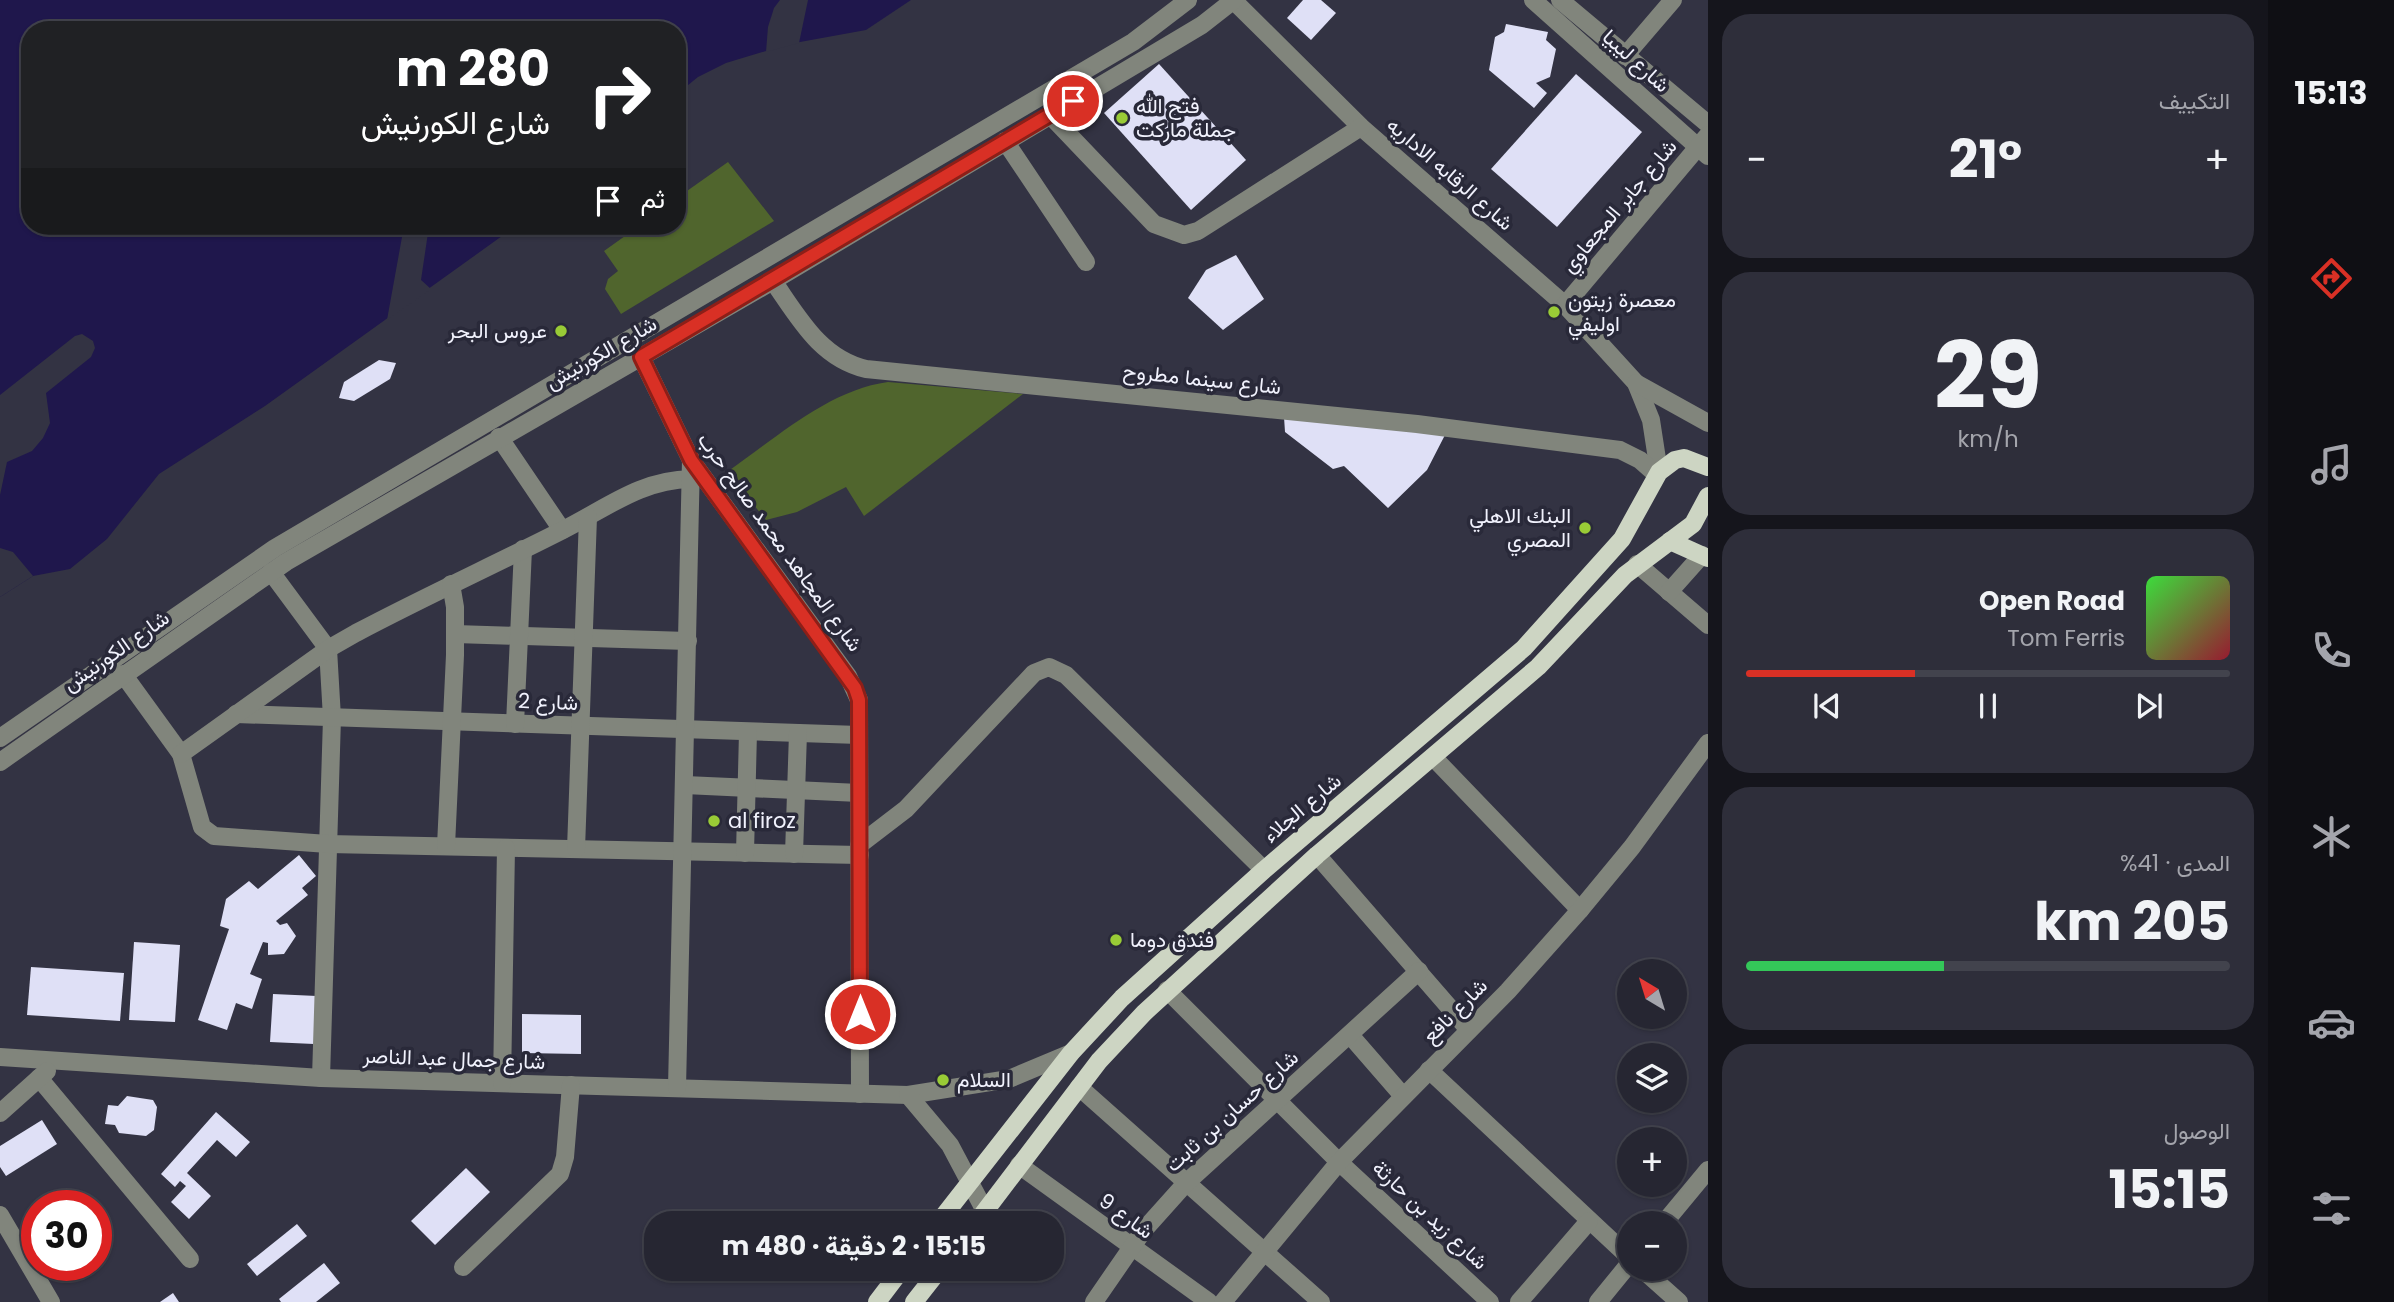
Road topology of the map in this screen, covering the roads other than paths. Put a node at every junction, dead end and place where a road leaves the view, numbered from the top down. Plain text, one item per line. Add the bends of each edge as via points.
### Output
1 (1188, 0) edge
2 (1233, 0) edge
3 (1533, 0) edge
4 (1559, 0) edge
5 (1672, 0) edge
6 (1625, 56) junction
7 (1050, 115) junction
8 (1708, 124) edge
9 (1361, 127) junction
10 (1005, 141) junction
11 (1705, 146) edge
12 (1086, 262) dead end
13 (773, 281) junction
14 (1565, 305) junction
15 (641, 357) junction
16 (1636, 383) junction
17 (1708, 423) edge
18 (499, 437) junction
19 (691, 460) junction
20 (1708, 467) edge
21 (1658, 474) junction
22 (691, 479) junction
23 (1708, 496) edge
24 (588, 517) junction
25 (562, 530) junction
26 (1670, 541) junction
27 (523, 549) junction
28 (1705, 557) edge
29 (1637, 564) junction
30 (271, 572) junction
31 (451, 584) junction
32 (1670, 592) junction
33 (1708, 625) edge
34 (455, 634) junction
35 (520, 636) junction
36 (584, 638) junction
37 (688, 641) junction
38 (328, 649) junction
39 (124, 674) junction
40 (236, 714) junction
41 (332, 718) junction
42 (451, 721) junction
43 (516, 724) junction
44 (580, 726) junction
45 (686, 729) junction
46 (748, 732) junction
47 (798, 733) junction
48 (859, 735) junction
49 (0, 738) edge
50 (1708, 743) edge
51 (181, 754) junction
52 (1433, 757) junction
53 (0, 762) edge
54 (685, 785) junction
55 (746, 787) junction
56 (796, 790) junction
57 (859, 793) junction
58 (328, 844) junction
59 (446, 846) junction
60 (506, 848) junction
61 (576, 849) junction
62 (860, 850) junction
63 (684, 852) junction
64 (745, 853) junction
65 (794, 854) junction
66 (1317, 855) junction
67 (1264, 870) junction
68 (1580, 910) junction
69 (1419, 971) junction
70 (1167, 990) junction
71 (1469, 1030) junction
72 (1350, 1035) junction
73 (1071, 1053) junction
74 (0, 1057) edge
75 (58, 1060) junction
76 (1429, 1070) junction
77 (39, 1078) junction
78 (321, 1078) junction
79 (502, 1083) junction
80 (571, 1085) junction
81 (1079, 1087) junction
82 (677, 1088) junction
83 (860, 1094) junction
84 (908, 1095) junction
85 (1403, 1096) junction
86 (1278, 1100) junction
87 (0, 1113) edge
88 (1339, 1162) junction
89 (1019, 1165) junction
90 (1708, 1170) edge
91 (971, 1180) junction
92 (1186, 1183) junction
93 (947, 1211) edge
94 (979, 1211) edge
95 (985, 1211) edge
96 (1674, 1211) edge
97 (0, 1215) edge
98 (1588, 1222) junction
99 (1617, 1247) edge
100 (1131, 1248) junction
101 (1264, 1251) junction
102 (190, 1259) dead end
103 (463, 1267) dead end
104 (1617, 1279) edge
105 (893, 1281) edge
106 (931, 1281) edge
107 (1655, 1281) edge
108 (51, 1302) edge
109 (877, 1302) edge
110 (915, 1302) edge
111 (1094, 1302) edge
112 (1209, 1302) edge
113 (1223, 1302) edge
114 (1321, 1302) edge
115 (1490, 1302) edge
116 (1519, 1302) edge
117 (1598, 1302) edge
118 (1679, 1302) edge

1 - 49 street, شارع الكورنيش via 1133,42 267,552
2 - 7 street, شارع الكورنيش via 1202,25
2 - 9 street, شارع الرقابه الاداريه
3 - 11 street, شارع ليبيا
4 - 6 street, شارع ليبيا
5 - 6 street
6 - 8 street, شارع ليبيا
7 - 9 street via 1154,224 1184,235 1198,231
7 - 10 street, شارع الكورنيش
9 - 14 street, شارع الرقابه الاداريه
10 - 12 street
10 - 13 street, شارع الكورنيش
11 - 14 street, شارع جابر المجعاوي
13 - 15 street, شارع الكورنيش
13 - 21 street, شارع سينما مطروح via 820,345 859,367 1417,424 1593,447 1627,452
14 - 16 street, شارع الرقابه الاداريه
15 - 18 street, شارع الكورنيش
15 - 19 street, شارع المجاهد محمد صالح حرب
16 - 17 street
16 - 21 street via 1655,433
18 - 25 street
18 - 30 street, شارع الكورنيش
19 - 22 street
19 - 48 street, شارع المجاهد محمد صالح حرب via 848,676 859,700
20 - 21 main road via 1684,458
21 - 67 main road, شارع الجلاء via 1622,539 1546,627
22 - 24 street via 645,486
22 - 37 street
23 - 26 main road via 1693,524
24 - 25 street
24 - 36 street
25 - 27 street
26 - 28 main road
26 - 29 main road
27 - 31 street
27 - 35 street
28 - 32 street
29 - 32 street
29 - 52 main road via 1538,667
30 - 38 street
30 - 39 street, شارع الكورنيش
31 - 34 street
31 - 38 street
32 - 33 street
34 - 35 street
34 - 42 street
35 - 36 street
35 - 43 street
36 - 37 street
36 - 44 street
37 - 45 street
38 - 40 street
38 - 41 street
39 - 51 street
39 - 53 street, شارع الكورنيش
40 - 41 street, شارع 2
40 - 51 street
41 - 42 street, شارع 2
41 - 58 street
42 - 43 street, شارع 2
42 - 59 street
43 - 44 street, شارع 2
44 - 45 street, شارع 2
44 - 61 street
45 - 46 street, شارع 2
45 - 54 street
46 - 47 street, شارع 2
46 - 55 street
47 - 48 street, شارع 2
47 - 56 street
48 - 57 street, شارع المجاهد محمد صالح حرب
50 - 68 street, شارع نافع
51 - 58 street via 207,833 223,838
52 - 66 main road
52 - 68 street
54 - 55 street
54 - 63 street
55 - 56 street
55 - 64 street
56 - 57 street
56 - 65 street
57 - 62 street, شارع المجاهد محمد صالح حرب
58 - 59 street
58 - 78 street
59 - 60 street
60 - 61 street
60 - 79 street
61 - 63 street
62 - 65 street
62 - 67 street via 906,809 1034,673 1049,667 1066,675
62 - 83 street, شارع المجاهد محمد صالح حرب
63 - 64 street
63 - 82 street
64 - 65 street
66 - 69 street
66 - 70 main road
67 - 73 main road, شارع الجلاء via 1122,998
68 - 71 street, شارع نافع
69 - 71 street
69 - 72 street, شارع حسان بن ثابت
70 - 81 main road
70 - 86 street, شارع زيد بن حارثة
71 - 76 street, شارع نافع
72 - 85 street
72 - 86 street, شارع حسان بن ثابت
73 - 84 street, شارع جمال عبد الناصر via 1009,1079
73 - 91 main road, شارع الجلاء
74 - 75 street, شارع جمال عبد الناصر
75 - 77 street
75 - 78 street, شارع جمال عبد الناصر
76 - 85 street, شارع نافع
76 - 98 street
77 - 87 street
77 - 102 street
78 - 79 street, شارع جمال عبد الناصر
79 - 80 street, شارع جمال عبد الناصر
80 - 82 street, شارع جمال عبد الناصر
80 - 103 street via 560,1174
81 - 89 main road
81 - 92 street
82 - 83 street, شارع جمال عبد الناصر
83 - 84 street, شارع جمال عبد الناصر
84 - 91 street via 937,1127
85 - 88 street, شارع نافع
86 - 88 street, شارع زيد بن حارثة
86 - 92 street, شارع حسان بن ثابت
88 - 101 street, شارع نافع
88 - 115 street, شارع زيد بن حارثة
89 - 95 main road
89 - 100 street, شارع 9
90 - 96 street
91 - 93 main road, شارع الجلاء
91 - 94 street
92 - 100 street, شارع حسان بن ثابت
92 - 101 street
97 - 108 street
98 - 99 street
98 - 116 street
100 - 111 street, شارع حسان بن ثابت
100 - 112 street, شارع 9
101 - 113 street, شارع نافع
101 - 114 street
104 - 117 street
105 - 109 main road
106 - 110 main road
107 - 118 street

